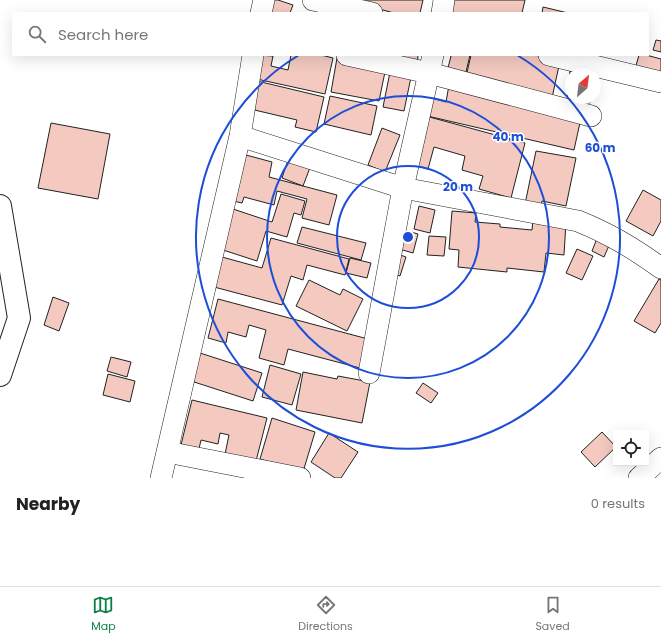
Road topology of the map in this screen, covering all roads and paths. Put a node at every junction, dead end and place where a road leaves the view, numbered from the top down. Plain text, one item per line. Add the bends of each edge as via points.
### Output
1 (264, 0) edge
2 (313, 0) edge
3 (444, 0) edge
4 (261, 12) edge
5 (367, 12) edge
6 (442, 12) edge
7 (253, 56) edge
8 (356, 56) edge
9 (553, 56) edge
10 (431, 64) edge
11 (661, 82) edge
12 (591, 116) dead end
13 (240, 136) junction
14 (403, 188) junction
15 (0, 206) edge
16 (661, 268) edge
17 (369, 373) dead end
18 (0, 375) edge
19 (167, 452) junction
20 (661, 458) edge
21 (161, 478) edge
22 (300, 478) edge
23 (639, 478) edge

1 - 4 street
2 - 5 street
3 - 6 street
7 - 13 street
8 - 10 street
9 - 11 street
10 - 12 street
10 - 14 street
13 - 14 street
13 - 19 street
14 - 16 street via 578,221 629,246
14 - 17 street
15 - 18 street via 18,318
19 - 21 street
19 - 22 street
20 - 23 street

